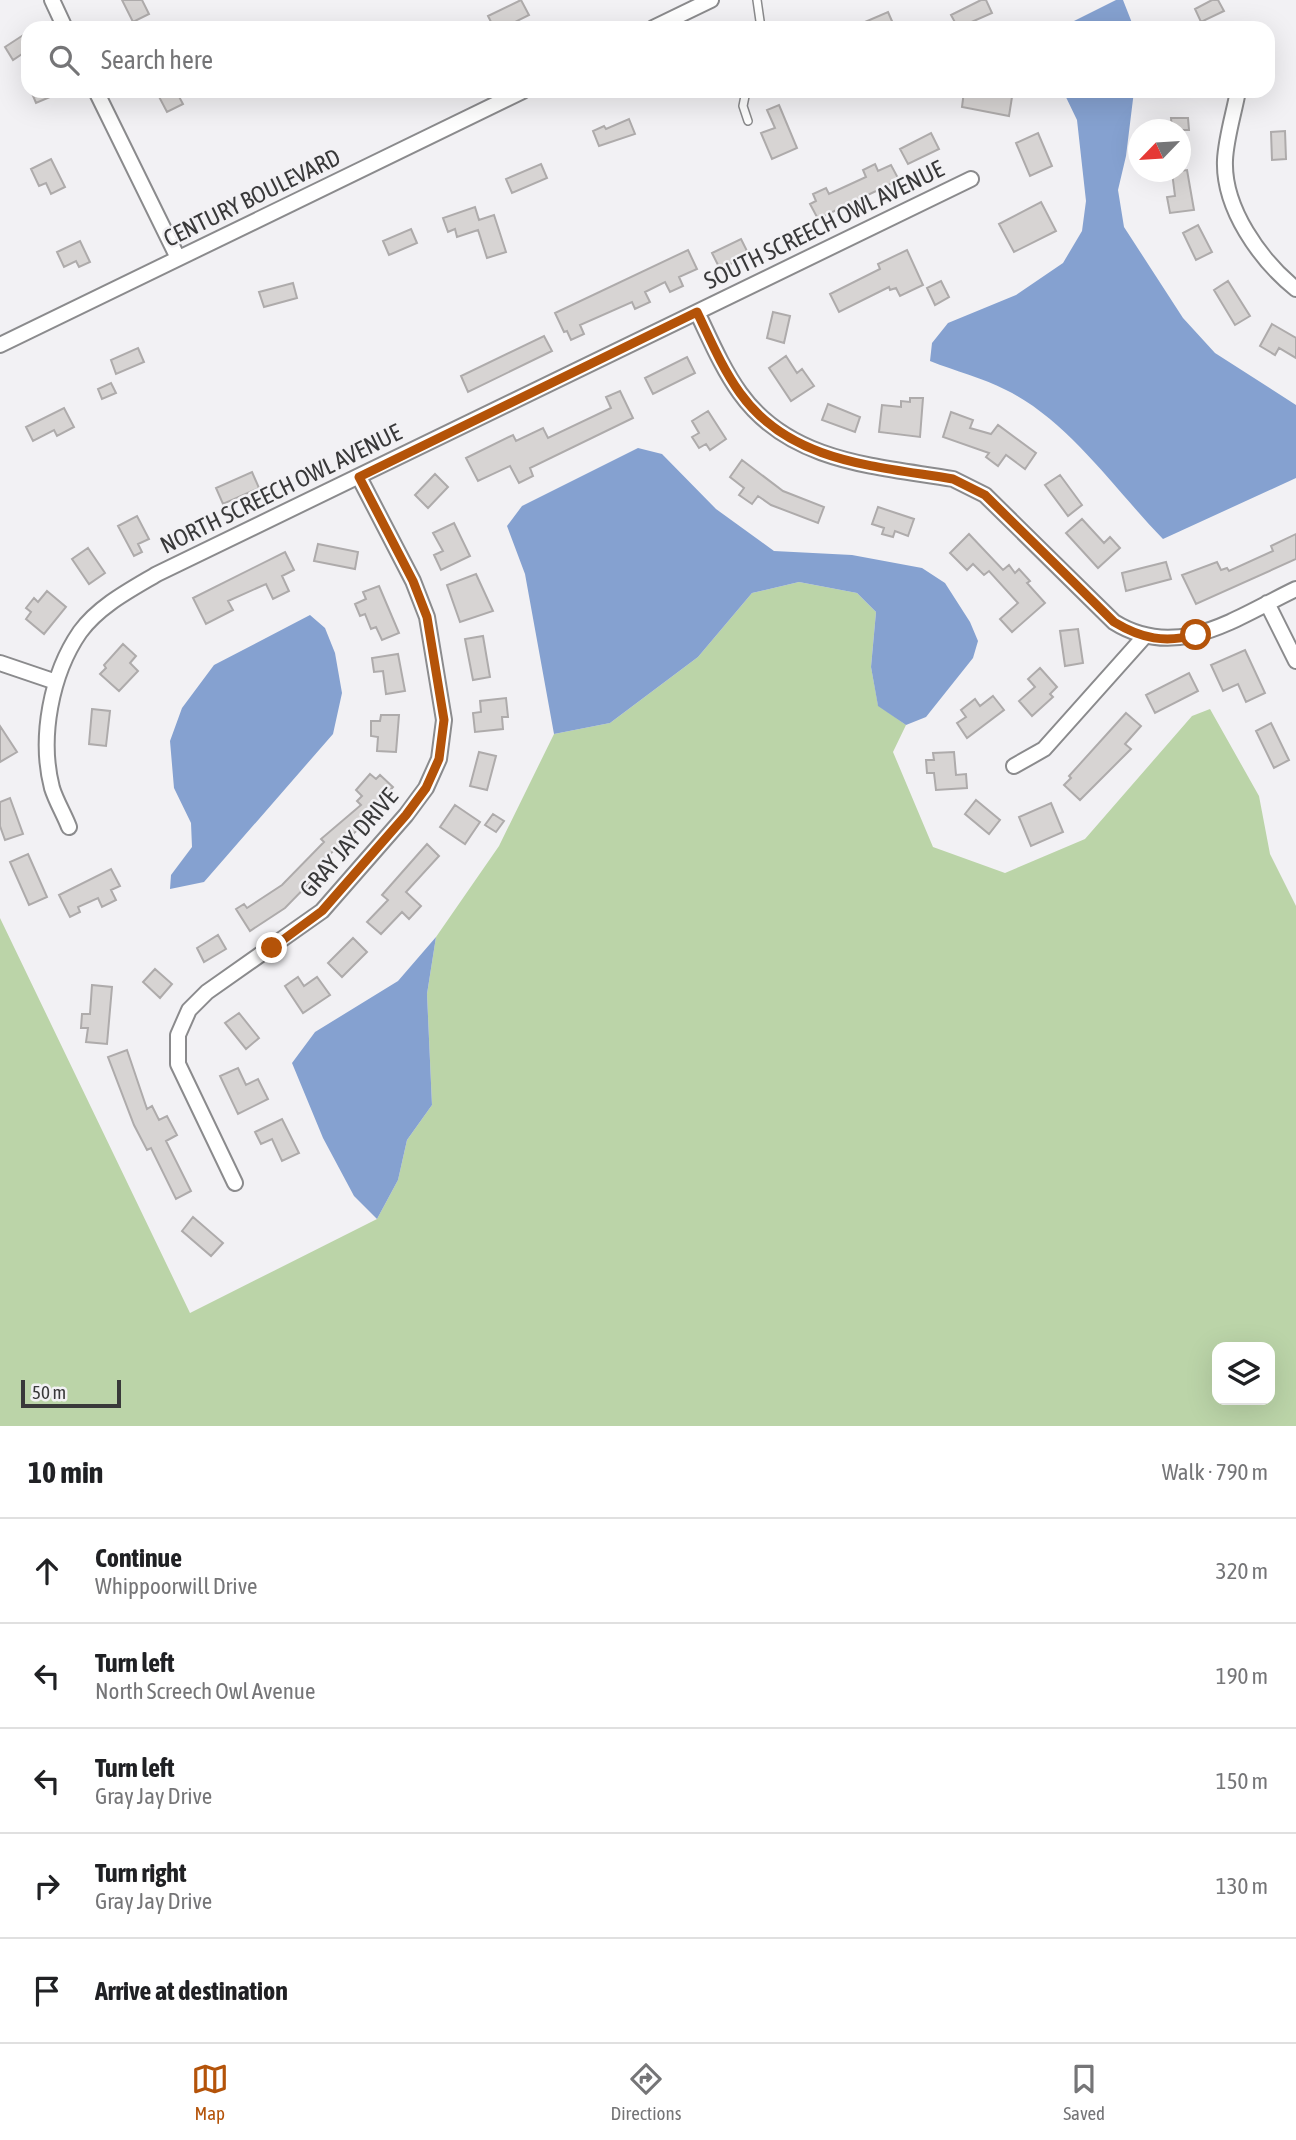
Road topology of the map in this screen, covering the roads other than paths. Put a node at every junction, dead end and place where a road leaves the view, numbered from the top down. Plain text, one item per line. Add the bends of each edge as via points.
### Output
1 (52, 0) edge
2 (711, 0) edge
3 (757, 0) edge
4 (62, 21) edge
5 (668, 21) edge
6 (760, 21) edge
7 (99, 98) edge
8 (509, 98) edge
9 (745, 98) edge
10 (1237, 98) edge
11 (748, 121) dead end
12 (971, 179) dead end
13 (178, 258) junction
14 (1296, 289) edge
15 (697, 312) junction
16 (0, 345) edge
17 (359, 477) junction
18 (1296, 589) edge
19 (1267, 603) junction
20 (1144, 637) junction
21 (1296, 661) edge
22 (0, 663) edge
23 (56, 682) junction
24 (1014, 766) dead end
25 (69, 827) dead end
26 (235, 1183) dead end

1 - 4 street
2 - 5 street
3 - 6 lane
7 - 13 street
8 - 13 street, CENTURY BOULEVARD
9 - 11 lane
10 - 14 street via 1225,160 1228,193 1263,256
12 - 15 street, SOUTH SCREECH OWL AVENUE
13 - 16 street, CENTURY BOULEVARD
15 - 17 street, NORTH SCREECH OWL AVENUE
15 - 20 street via 741,395 776,430 841,460 970,485 1114,622
17 - 23 street, NORTH SCREECH OWL AVENUE via 157,574 114,600 80,632
17 - 26 street, GRAY JAY DRIVE via 427,617 444,720 439,759 426,788 406,815 322,911 207,992 189,1010 178,1035 178,1064
18 - 19 street
19 - 20 street via 1196,635
19 - 21 street
20 - 24 street via 1044,749
22 - 23 street
23 - 25 street, NORTH SCREECH OWL AVENUE via 48,756 52,788

